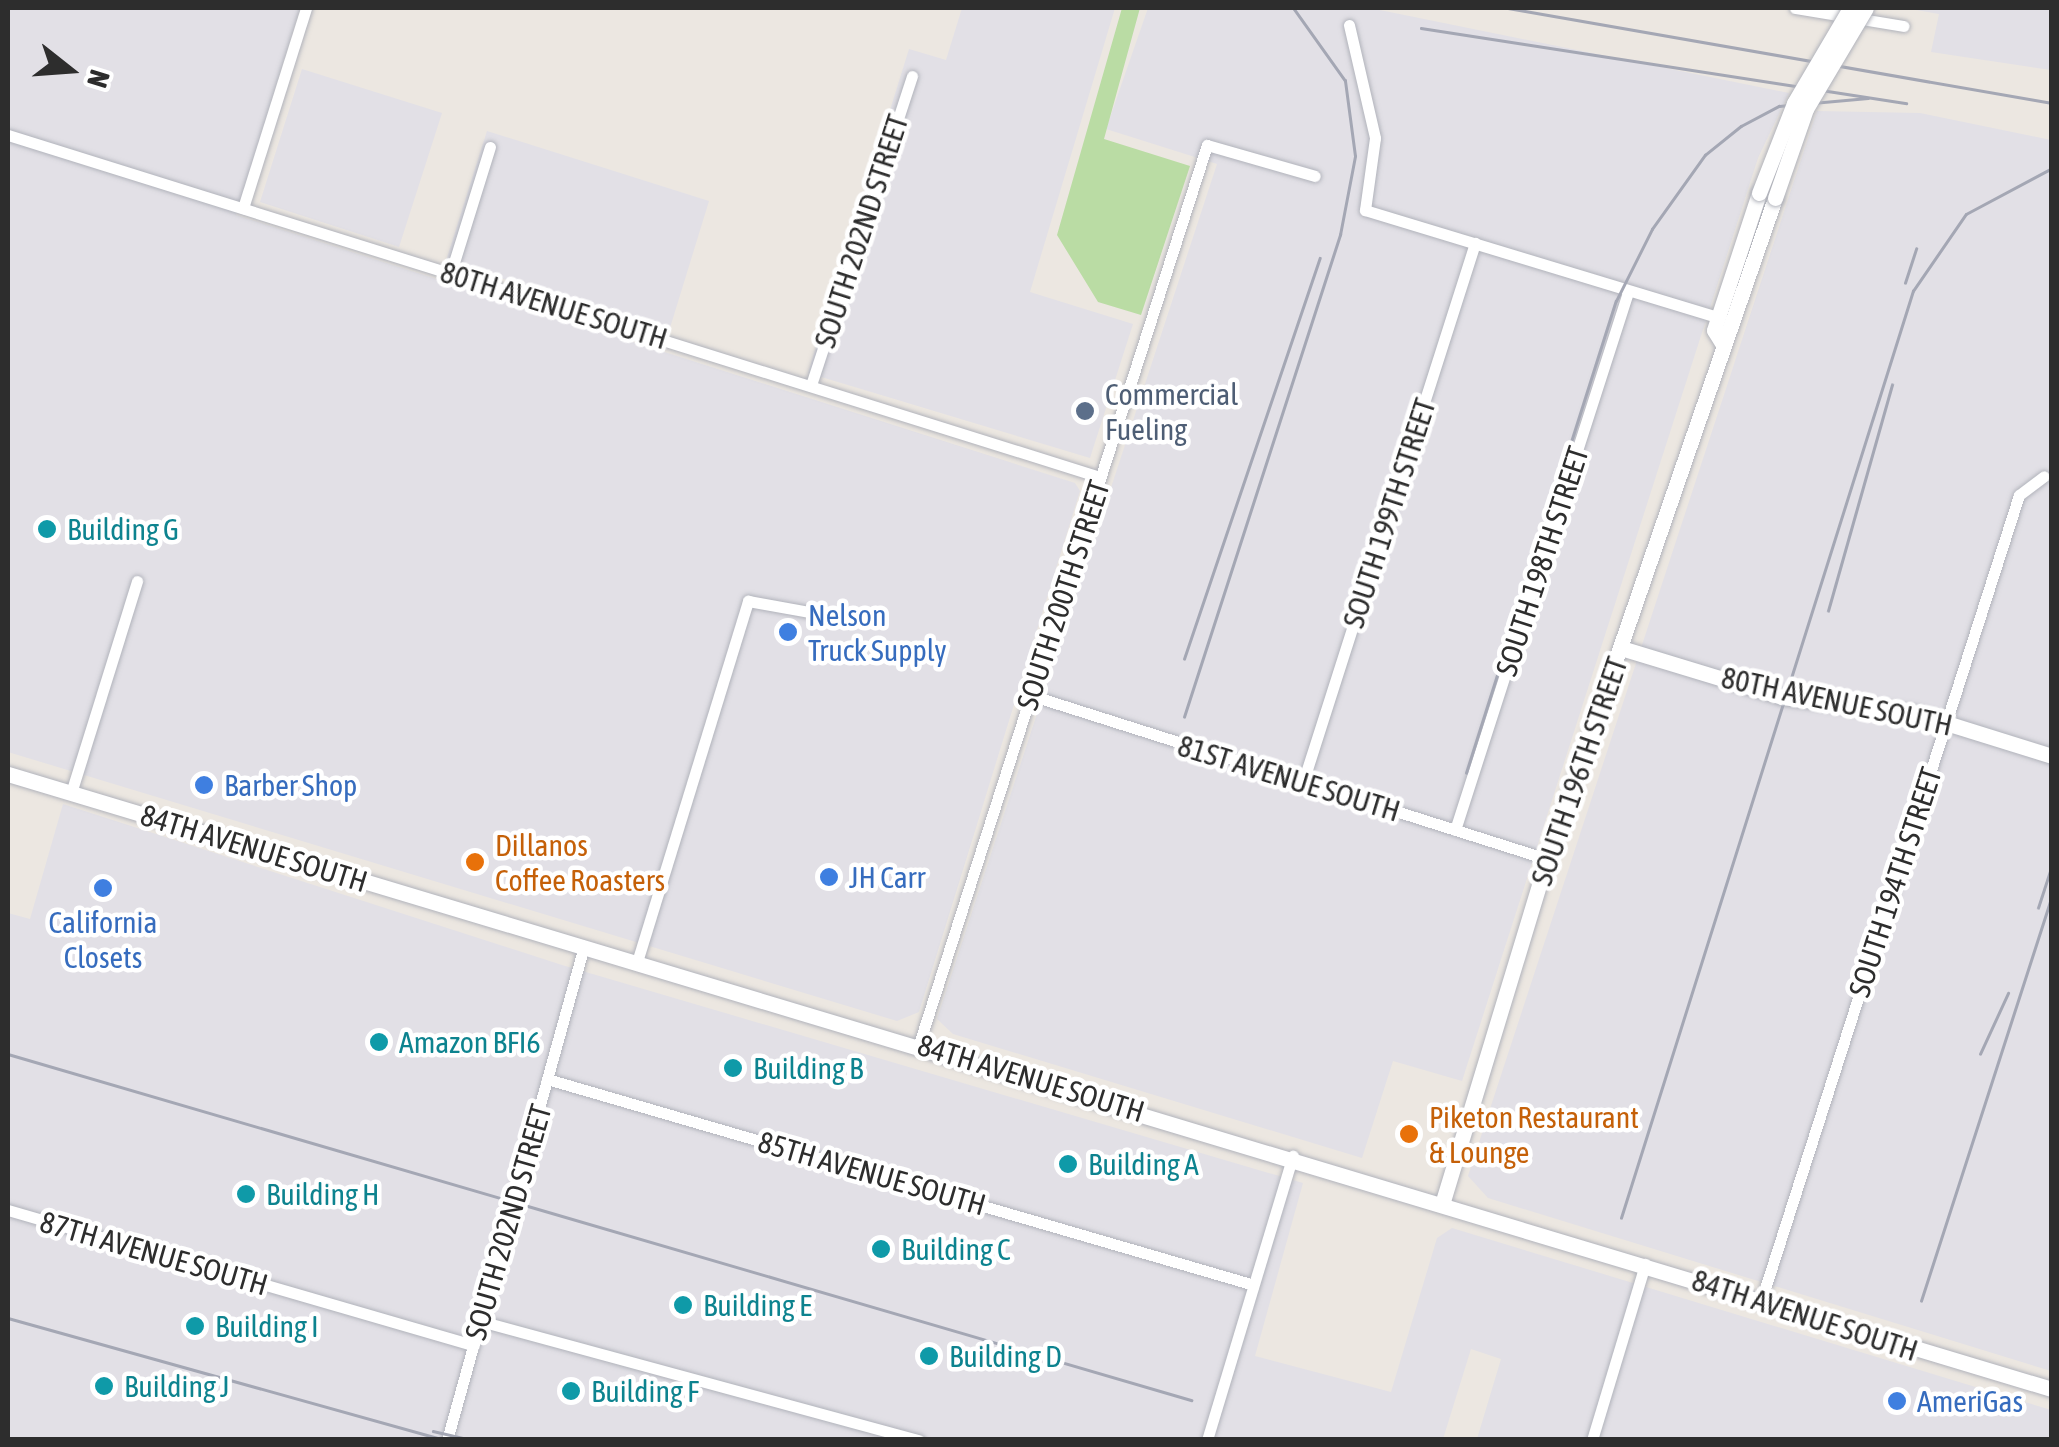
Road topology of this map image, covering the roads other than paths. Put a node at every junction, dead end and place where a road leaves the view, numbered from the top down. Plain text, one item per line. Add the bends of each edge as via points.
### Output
1 (306, 8) edge
2 (1795, 8) edge
3 (1850, 8) edge
4 (1866, 8) edge
5 (1349, 26) dead end
6 (1904, 26) dead end
7 (912, 76) dead end
8 (8, 135) edge
9 (490, 147) dead end
10 (1315, 176) dead end
11 (1767, 196) junction
12 (243, 208) junction
13 (1475, 244) junction
14 (451, 272) junction
15 (1628, 292) junction
16 (1718, 317) junction
17 (1722, 343) junction
18 (811, 386) junction
19 (2044, 476) dead end
20 (1100, 477) junction
21 (137, 580) dead end
22 (820, 614) dead end
23 (1622, 648) junction
24 (1030, 695) junction
25 (1946, 722) junction
26 (2052, 756) edge
27 (8, 774) edge
28 (1303, 782) junction
29 (71, 793) junction
30 (1455, 830) junction
31 (1547, 859) junction
32 (584, 946) junction
33 (637, 962) junction
34 (918, 1044) junction
35 (548, 1079) junction
36 (1293, 1156) junction
37 (1443, 1200) junction
38 (8, 1210) edge
39 (1645, 1264) junction
40 (1254, 1285) junction
41 (1761, 1301) junction
42 (480, 1321) junction
43 (474, 1345) junction
44 (2052, 1389) edge
45 (447, 1440) edge
46 (919, 1440) edge
47 (1207, 1440) edge
48 (1592, 1440) edge

1 - 12 street
2 - 6 street
3 - 11 main road, SOUTH 196TH STREET, bridge via 1794,104
4 - 11 main road, SOUTH 196TH STREET, bridge via 1806,109
5 - 13 street via 1375,138 1365,210
7 - 18 street, SOUTH 202ND STREET
8 - 12 street, 80TH AVENUE SOUTH
9 - 14 street
10 - 20 street, SOUTH 200TH STREET via 1207,146
11 - 16 main road, SOUTH 196TH STREET
11 - 17 main road, SOUTH 196TH STREET
12 - 14 street, 80TH AVENUE SOUTH
13 - 15 street
13 - 28 street, SOUTH 199TH STREET
14 - 18 street, 80TH AVENUE SOUTH
15 - 16 street
15 - 30 street, SOUTH 198TH STREET
16 - 17 main road, SOUTH 196TH STREET
17 - 23 main road, SOUTH 196TH STREET
18 - 20 street, 80TH AVENUE SOUTH
19 - 25 street, SOUTH 194TH STREET via 2019,495
20 - 24 street, SOUTH 200TH STREET
21 - 29 street
22 - 33 street via 748,601
23 - 25 main road, 80TH AVENUE SOUTH via 1782,697
23 - 31 main road, SOUTH 196TH STREET
24 - 28 street, 81ST AVENUE SOUTH
24 - 34 street, SOUTH 200TH STREET
25 - 26 main road, 80TH AVENUE SOUTH
25 - 41 street, SOUTH 194TH STREET
27 - 29 main road, 84TH AVENUE SOUTH
28 - 30 street, 81ST AVENUE SOUTH
29 - 32 main road, 84TH AVENUE SOUTH
30 - 31 street, 81ST AVENUE SOUTH
31 - 37 main road, SOUTH 196TH STREET
32 - 33 main road, 84TH AVENUE SOUTH
32 - 35 street, SOUTH 202ND STREET
33 - 34 main road, 84TH AVENUE SOUTH
34 - 36 main road, 84TH AVENUE SOUTH
35 - 40 street, 85TH AVENUE SOUTH
35 - 42 street, SOUTH 202ND STREET
36 - 37 main road, 84TH AVENUE SOUTH
36 - 40 street
37 - 39 main road, 84TH AVENUE SOUTH
38 - 43 street, 87TH AVENUE SOUTH
39 - 41 main road, 84TH AVENUE SOUTH
39 - 48 street
40 - 47 street
41 - 44 main road, 84TH AVENUE SOUTH
42 - 43 street, SOUTH 202ND STREET
42 - 46 street
43 - 45 street, SOUTH 202ND STREET

